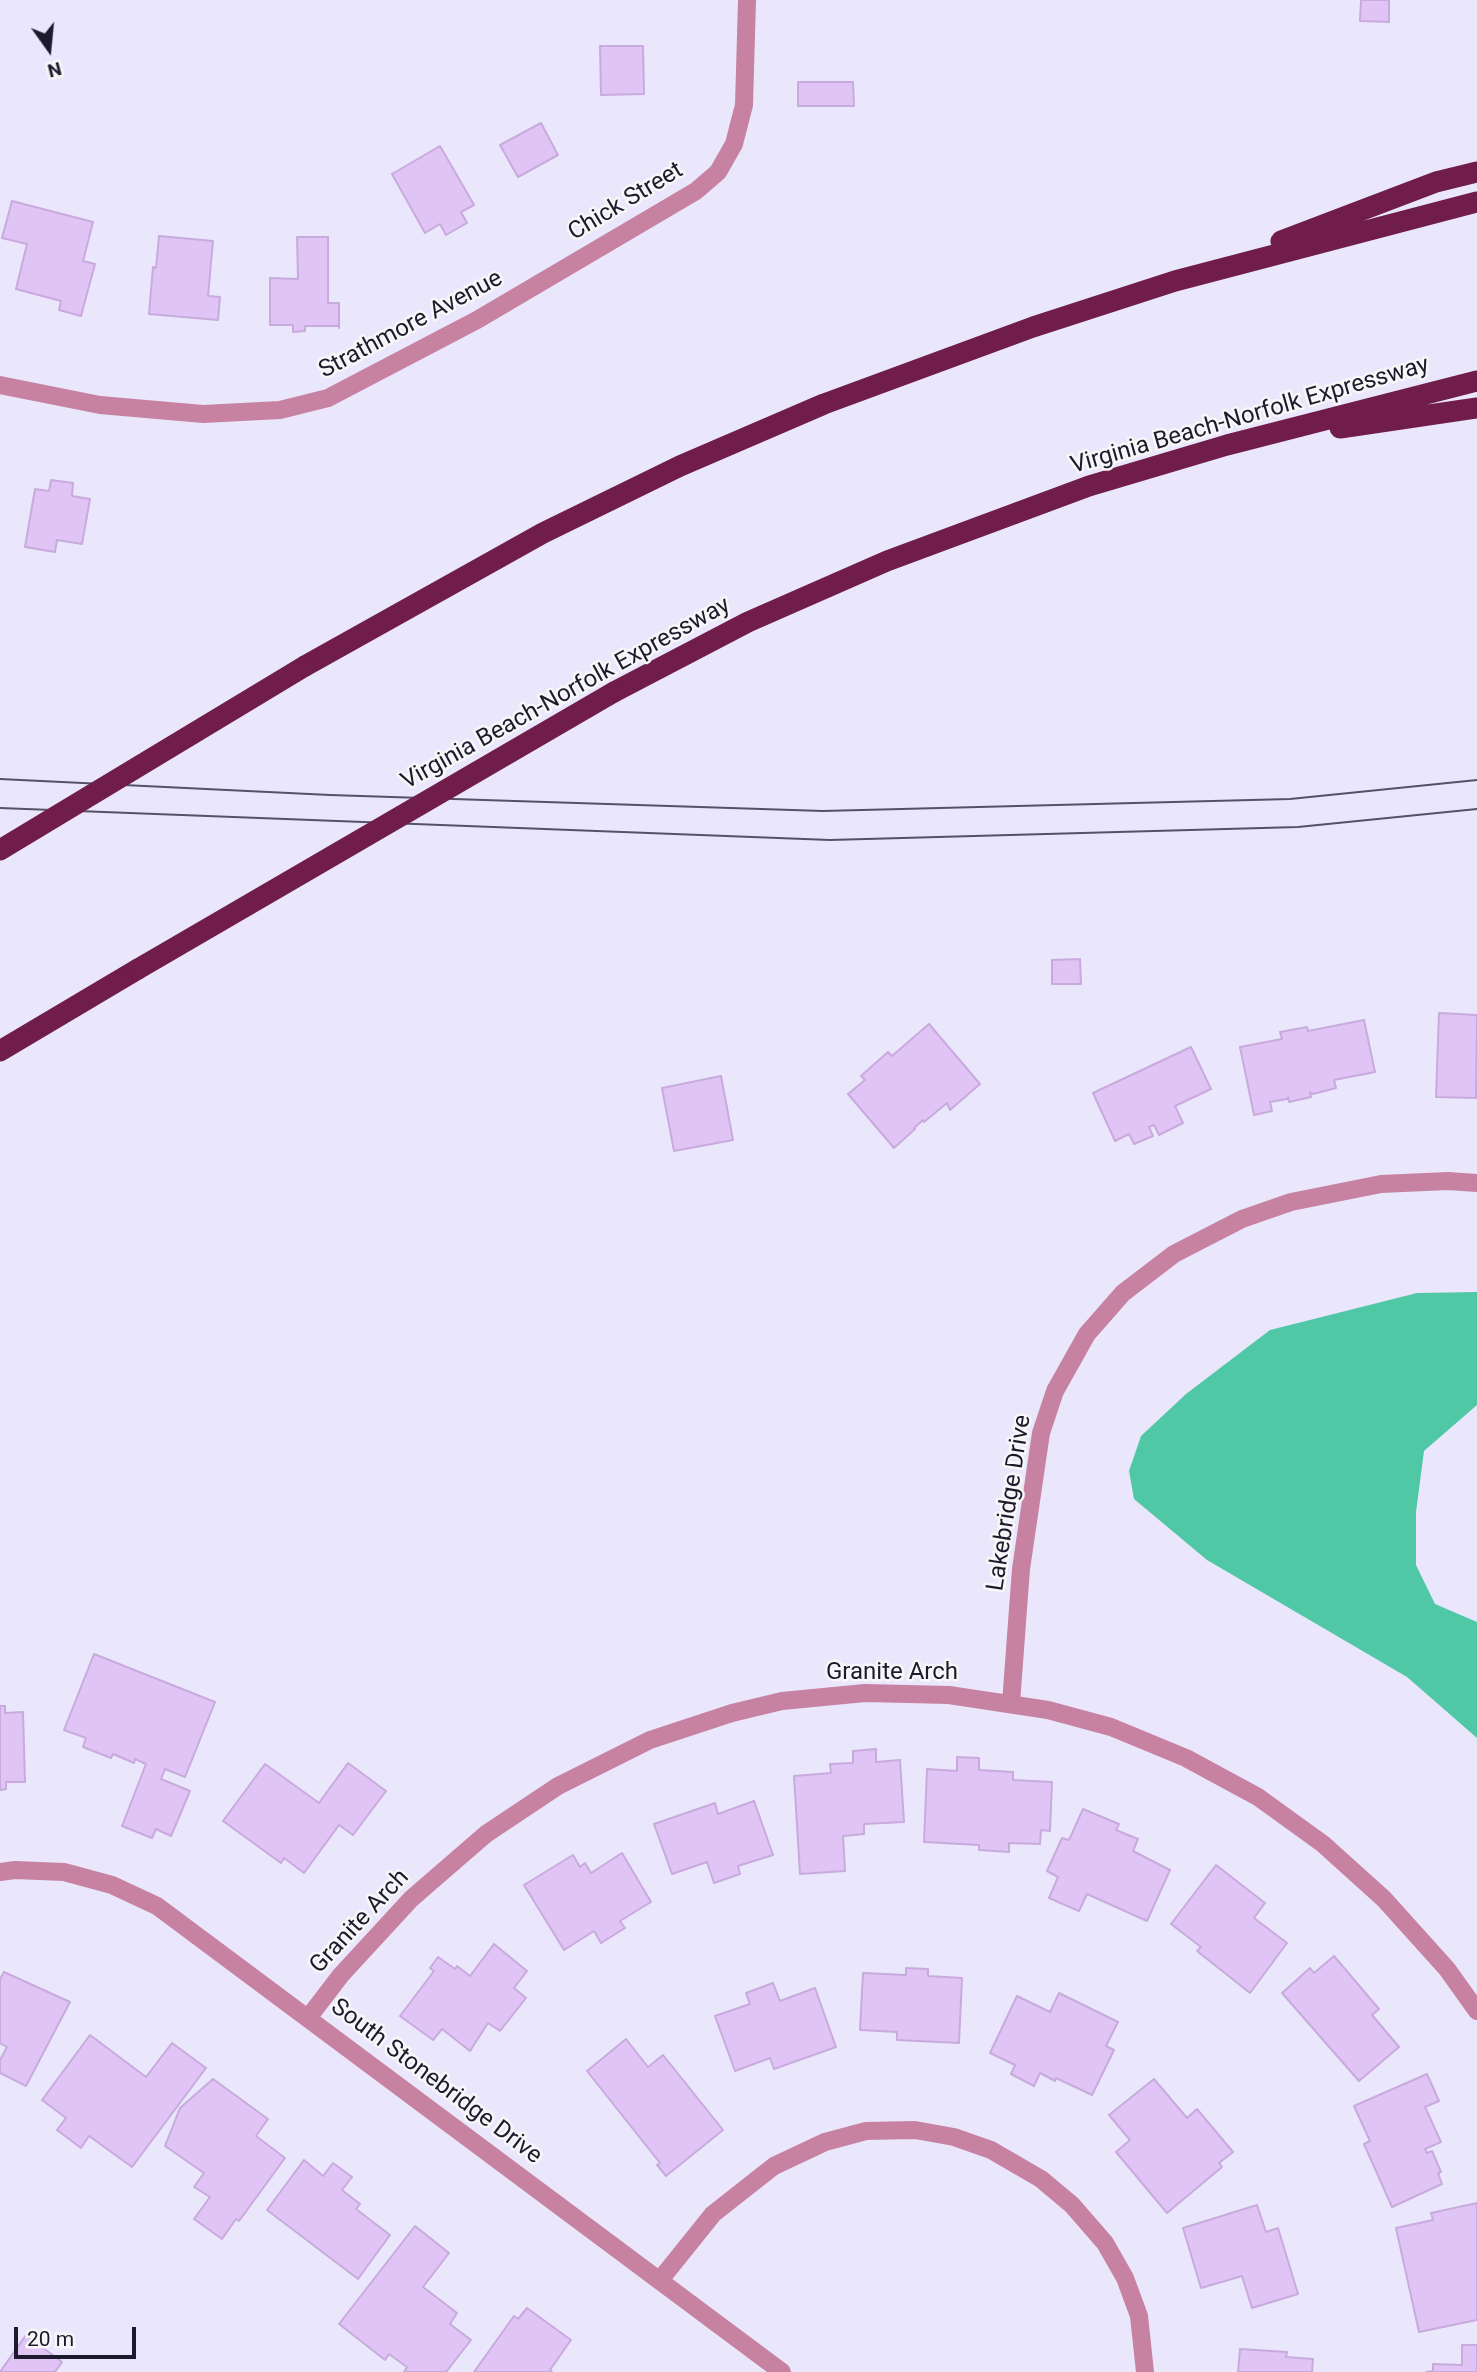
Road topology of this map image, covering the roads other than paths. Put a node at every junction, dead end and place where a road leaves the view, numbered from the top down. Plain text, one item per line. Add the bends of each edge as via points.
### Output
1 (747, 0) edge
2 (1477, 172) edge
3 (1477, 202) edge
4 (550, 277) joint
5 (1175, 281) junction
6 (1477, 381) edge
7 (0, 385) edge
8 (1477, 408) edge
9 (1227, 444) junction
10 (0, 850) edge
11 (0, 1051) edge
12 (1477, 1184) edge
13 (1011, 1703) junction
14 (0, 1872) edge
15 (1477, 2011) edge
16 (308, 2018) junction
17 (660, 2280) junction
18 (782, 2372) edge
19 (1145, 2372) edge

1 - 4 street, Chick Street via 744,105 734,144 718,172 696,191
2 - 5 highway via 1436,182
3 - 5 highway
4 - 7 street, Strathmore Avenue via 328,398 280,410 203,414 100,405
5 - 10 highway, bridge via 1032,327 824,404 680,466 543,533 305,666
6 - 9 highway, Virginia Beach-Norfolk Expressway
8 - 9 highway
9 - 11 highway, Virginia Beach-Norfolk Expressway, bridge via 1089,486 887,561 748,622 614,692
12 - 13 street, Lakebridge Drive via 1381,1184 1291,1202 1242,1219 1174,1254 1123,1293 1087,1334 1055,1391 1041,1433 1021,1569
13 - 15 street, Granite Arch via 1111,1727 1186,1758 1258,1797 1324,1844 1384,1899 1447,1969
13 - 16 street, Granite Arch via 949,1695 865,1693 782,1702 650,1740 558,1786 486,1834 411,1899
14 - 16 street, South Stonebridge Drive via 64,1872 112,1885 157,1906
16 - 17 street, South Stonebridge Drive
17 - 18 street, South Stonebridge Drive
17 - 19 street via 713,2214 774,2166 825,2142 866,2131 915,2130 954,2137 990,2150 1041,2179 1073,2205 1105,2243 1139,2316

